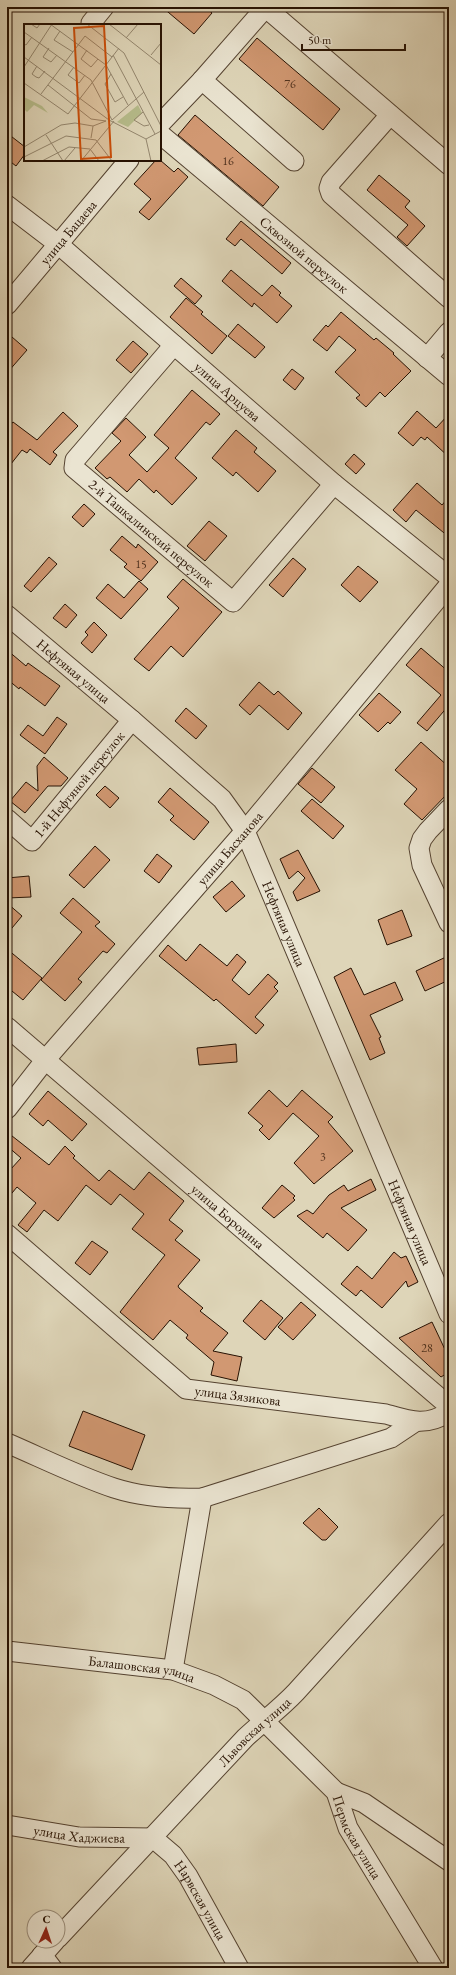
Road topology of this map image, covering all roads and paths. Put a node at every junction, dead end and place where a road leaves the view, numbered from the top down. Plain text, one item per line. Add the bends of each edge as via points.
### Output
1 (104, 7) edge
2 (265, 7) edge
3 (91, 23) dead end
4 (202, 80) junction
5 (390, 115) junction
6 (161, 123) edge
7 (161, 135) edge
8 (128, 161) edge
9 (294, 161) dead end
10 (449, 165) edge
11 (7, 205) edge
12 (58, 244) junction
13 (449, 298) edge
14 (7, 305) edge
15 (449, 332) edge
16 (174, 345) junction
17 (427, 358) junction
18 (449, 376) edge
19 (334, 484) junction
20 (449, 577) edge
21 (449, 585) edge
22 (7, 615) edge
23 (132, 720) junction
24 (449, 810) edge
25 (7, 819) edge
26 (245, 831) junction
27 (449, 924) edge
28 (7, 1027) edge
29 (46, 1059) junction
30 (7, 1109) edge
31 (7, 1234) edge
32 (449, 1314) edge
33 (449, 1406) edge
34 (449, 1412) edge
35 (415, 1422) junction
36 (7, 1444) edge
37 (202, 1498) junction
38 (449, 1522) edge
39 (7, 1651) edge
40 (173, 1670) junction
41 (264, 1720) junction
42 (336, 1792) junction
43 (7, 1825) edge
44 (153, 1838) junction
45 (449, 1861) edge
46 (66, 1930) edge
47 (50, 1949) edge
48 (42, 1964) edge
49 (239, 1968) edge
50 (433, 1968) edge

1 - 3 street
2 - 4 street
2 - 5 street
4 - 6 street
4 - 9 street
5 - 10 street
5 - 13 street via 331,182 329,188 331,194
7 - 17 street, Сквозной переулок
8 - 12 street, улица Бацаева
11 - 12 street, улица Арцуева
12 - 14 street, улица Бацаева
12 - 16 street, улица Арцуева
15 - 17 street
16 - 19 street, улица Арцуева
16 - 19 street, 2-й Ташкалинский переулок via 75,460 74,468 233,602
17 - 18 street, Сквозной переулок
19 - 20 street, улица Арцуева
21 - 26 street, улица Басханова
22 - 23 street, Нефтяная улица
23 - 25 street, 1-й Нефтяной переулок via 32,841
23 - 26 street, Нефтяная улица via 222,799
24 - 27 street via 428,831 419,848 422,865
26 - 29 street, улица Басханова
26 - 32 street, Нефтяная улица
28 - 29 street, улица Бородина
29 - 30 street, улица Басханова
29 - 33 street, улица Бородина
31 - 35 street, улица Зязикова via 186,1389 386,1414
34 - 35 street, улица Зязикова via 438,1419
35 - 37 street via 391,1438
36 - 37 street via 114,1488 142,1495 180,1499
37 - 40 street
38 - 41 street, Львовская улица via 296,1692 281,1708
39 - 40 street, Балашовская улица
40 - 41 street, Балашовская улица via 214,1685 243,1700
41 - 42 street, Пермская улица
41 - 44 street, Львовская улица
42 - 45 street via 364,1803
42 - 50 street, Пермская улица via 348,1828
43 - 44 street, улица Хаджиева via 79,1837
44 - 46 street, Львовская улица
44 - 49 street, Нарвская улица via 173,1856 188,1876
47 - 48 street

